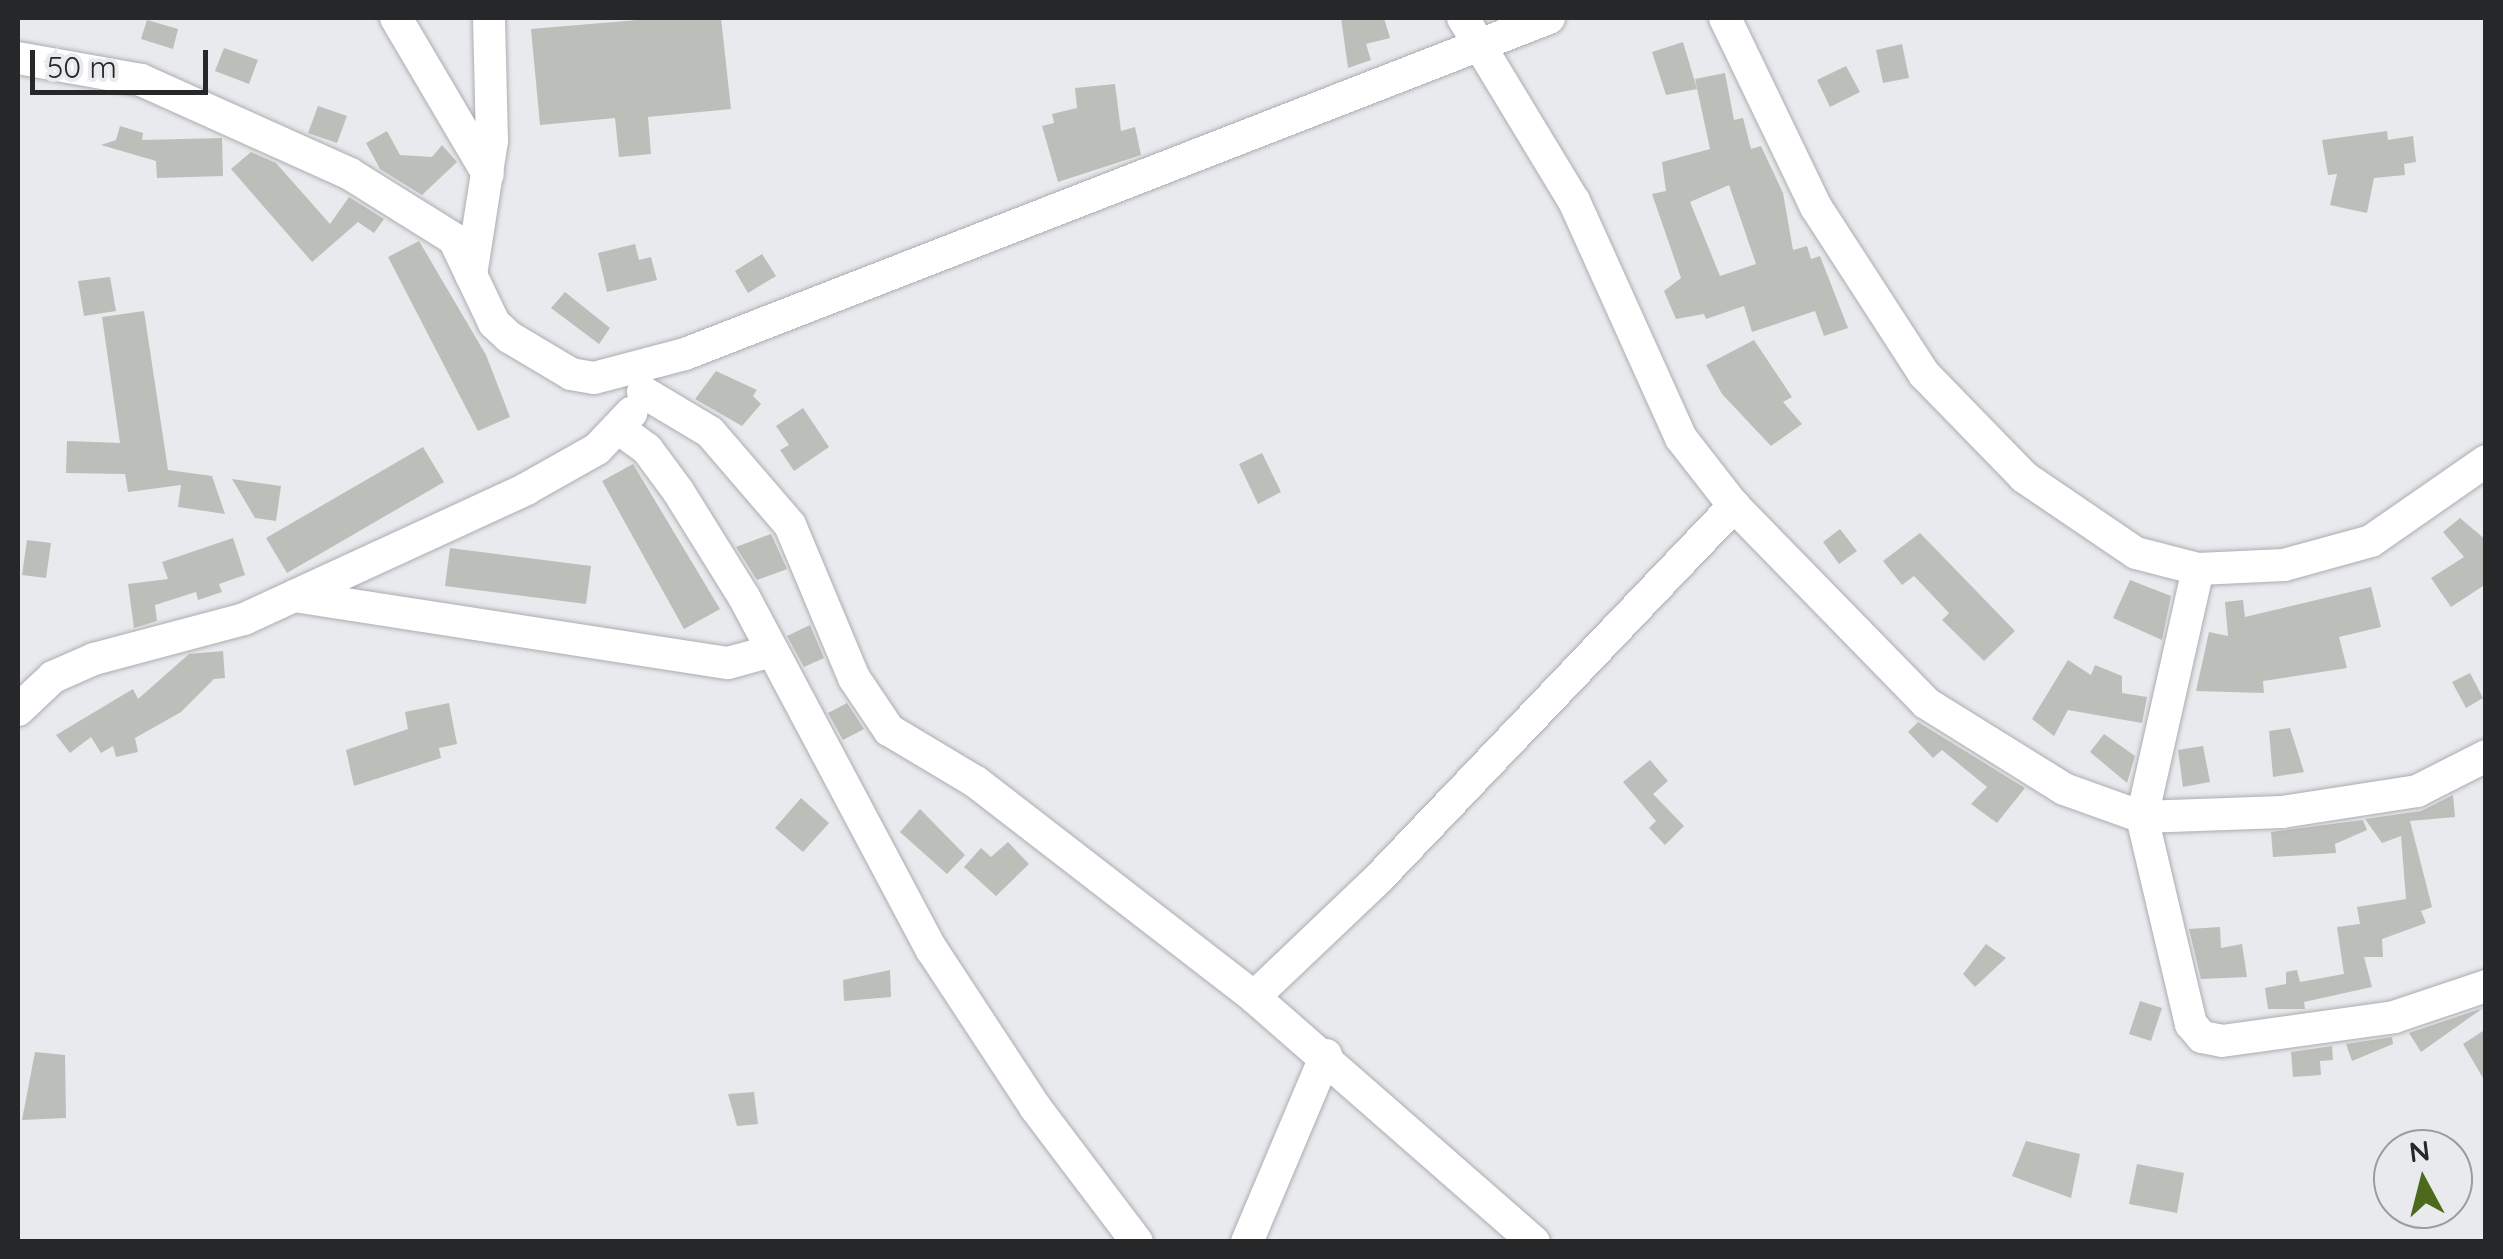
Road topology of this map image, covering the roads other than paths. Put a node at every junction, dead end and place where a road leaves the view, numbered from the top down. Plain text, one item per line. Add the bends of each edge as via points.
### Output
1 (396, 18) edge
2 (489, 18) edge
3 (1549, 18) edge
4 (1725, 18) edge
5 (1469, 32) edge
6 (18, 58) edge
7 (488, 174) junction
8 (471, 275) junction
9 (660, 363) junction
10 (642, 392) junction
11 (618, 428) junction
12 (2486, 461) edge
13 (1734, 506) junction
14 (2198, 570) junction
15 (294, 596) junction
16 (772, 651) junction
17 (18, 710) edge
18 (2486, 756) edge
19 (2142, 817) junction
20 (2486, 986) edge
21 (1254, 997) junction
22 (1326, 1055) junction
23 (1137, 1242) edge
24 (1247, 1242) edge
25 (1534, 1242) edge

1 - 7 street
2 - 7 street
3 - 5 street
4 - 14 street via 1816,207 1924,374 2024,477 2079,517 2136,553
5 - 9 street
5 - 13 street via 1574,201 1682,438
6 - 8 street via 140,80 350,174 438,224 454,239
7 - 8 street
8 - 9 street via 502,330 572,374 594,378
9 - 10 street
10 - 11 street
10 - 21 street via 710,432 790,525 854,678 889,730 976,782
11 - 15 street via 598,449 526,489
11 - 16 street via 648,449 678,491
12 - 14 street via 2371,541 2284,564
13 - 19 street via 1926,703 2064,789
13 - 21 street via 1378,879
14 - 19 street
15 - 16 street via 640,653 728,663
15 - 17 street via 244,620 94,659 54,677
16 - 23 street via 932,950 1036,1107
18 - 19 street via 2417,791 2282,812
19 - 20 street via 2184,1010 2202,1037 2222,1041 2394,1016
21 - 22 street
22 - 24 street
22 - 25 street

